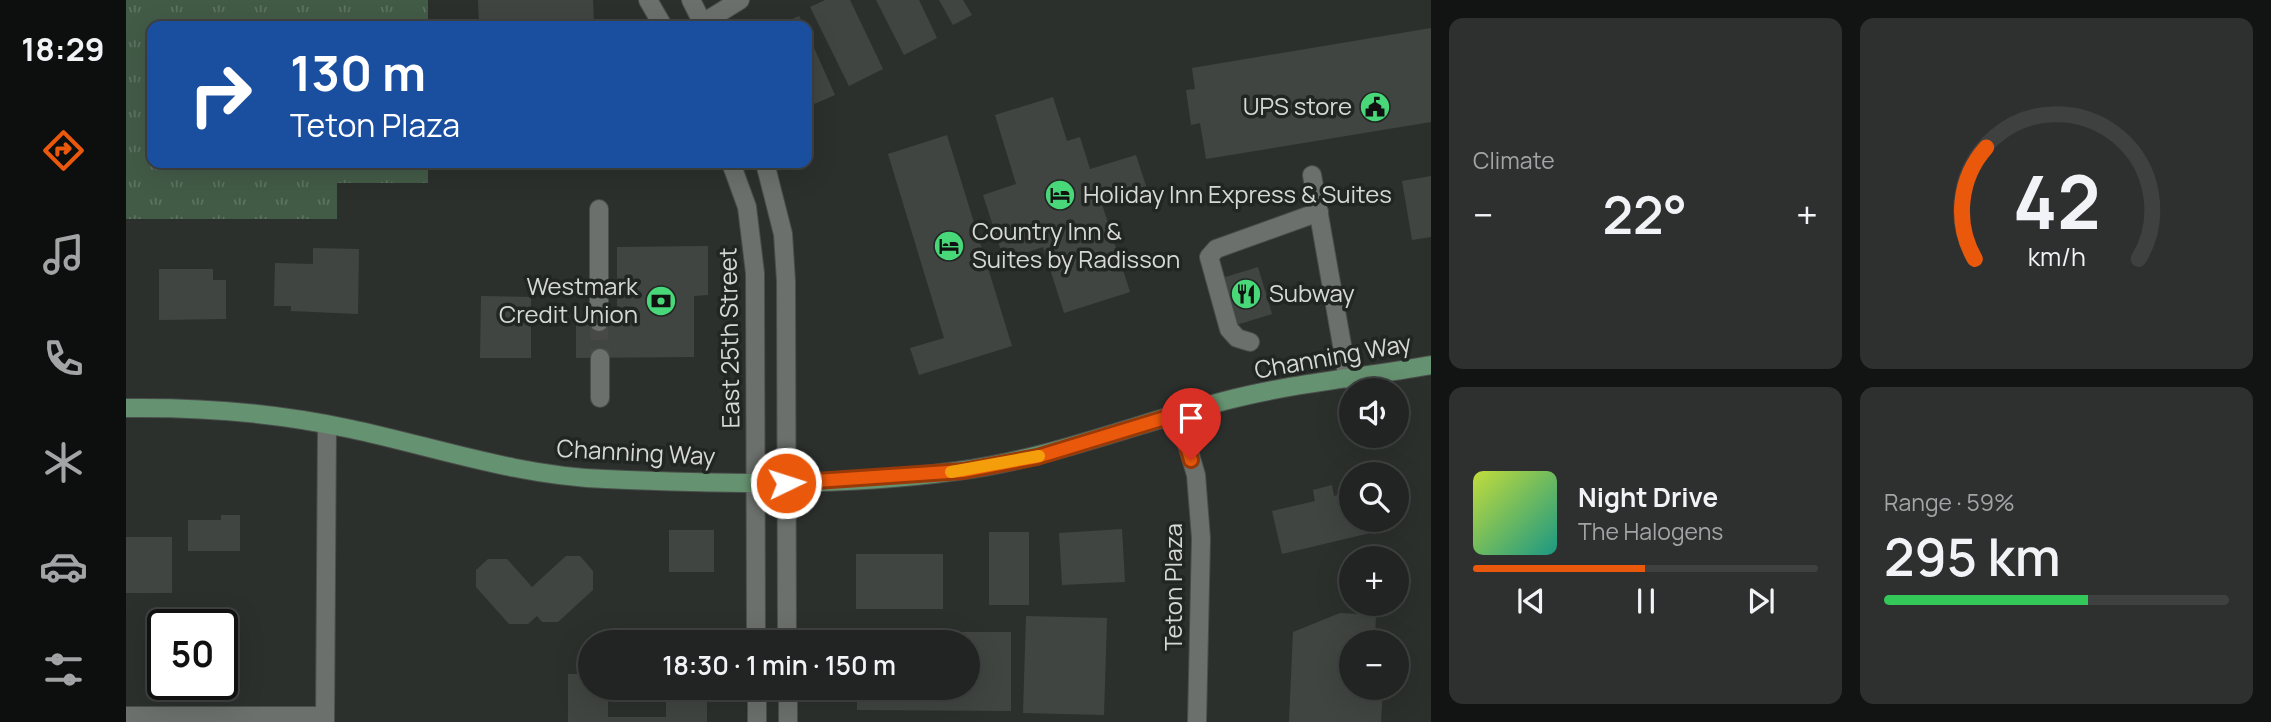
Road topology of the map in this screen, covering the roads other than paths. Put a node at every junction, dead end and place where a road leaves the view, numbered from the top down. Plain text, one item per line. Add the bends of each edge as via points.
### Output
1 (648, 0) edge
2 (691, 0) edge
3 (740, 0) edge
4 (660, 21) edge
5 (700, 21) edge
6 (708, 21) edge
7 (733, 168) edge
8 (766, 168) edge
9 (1312, 175) dead end
10 (599, 209) dead end
11 (1319, 212) junction
12 (600, 322) tunnel mouth
13 (1250, 342) dead end
14 (600, 358) tunnel mouth
15 (1431, 365) edge
16 (1348, 378) edge
17 (1354, 378) edge
18 (1339, 381) edge
19 (600, 398) dead end
20 (126, 408) edge
21 (1178, 414) junction
22 (327, 425) junction
23 (756, 482) junction
24 (786, 483) junction
25 (756, 630) edge
26 (788, 630) edge
27 (757, 700) edge
28 (788, 700) edge
29 (126, 716) edge
30 (757, 722) edge
31 (788, 722) edge
32 (1197, 722) edge

1 - 4 street
2 - 5 street
3 - 6 street
7 - 23 street, East 25th Street via 753,237
8 - 24 street via 783,234 786,281
9 - 11 street
10 - 12 street
11 - 13 street via 1216,248 1209,257 1229,329
11 - 16 street
14 - 19 street
15 - 17 main road, Channing Way
18 - 21 main road, Channing Way via 1230,399
20 - 22 main road, Channing Way via 273,414
21 - 24 main road, Channing Way via 1037,457 963,471
21 - 32 street, Teton Plaza via 1196,475 1201,538
22 - 23 main road, Channing Way via 554,474
22 - 29 street via 326,722 317,716
23 - 24 main road, Channing Way
23 - 25 street, East 25th Street
24 - 26 street
27 - 30 street
28 - 31 street

